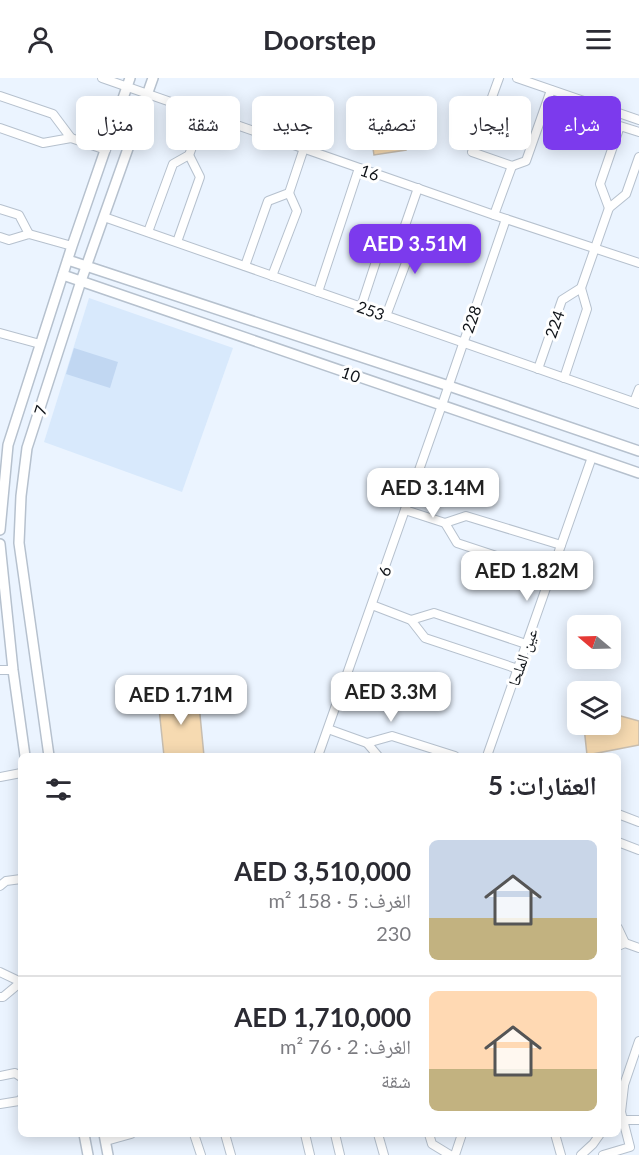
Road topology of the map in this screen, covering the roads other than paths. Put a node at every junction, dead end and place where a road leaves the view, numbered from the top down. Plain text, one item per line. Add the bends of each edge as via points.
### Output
1 (102, 78) edge
2 (153, 78) edge
3 (499, 78) edge
4 (517, 78) edge
5 (129, 82) edge
6 (551, 90) junction
7 (147, 94) junction
8 (0, 96) edge
9 (166, 101) edge
10 (639, 120) edge
11 (0, 128) edge
12 (639, 132) edge
13 (71, 138) junction
14 (76, 140) edge
15 (106, 150) edge
16 (191, 150) edge
17 (303, 150) edge
18 (310, 150) edge
19 (189, 155) junction
20 (639, 157) edge
21 (512, 166) junction
22 (359, 168) junction
23 (418, 188) junction
24 (289, 193) junction
25 (609, 208) junction
26 (0, 209) edge
27 (494, 215) junction
28 (104, 217) junction
29 (506, 219) junction
30 (148, 232) junction
31 (29, 234) junction
32 (0, 237) edge
33 (401, 237) junction
34 (177, 242) junction
35 (72, 246) junction
36 (595, 248) junction
37 (68, 260) junction
38 (639, 263) edge
39 (87, 266) junction
40 (245, 266) junction
41 (63, 275) junction
42 (272, 276) junction
43 (81, 281) junction
44 (581, 288) junction
45 (318, 292) junction
46 (361, 307) junction
47 (386, 316) junction
48 (0, 333) edge
49 (463, 343) junction
50 (40, 344) junction
51 (538, 369) junction
52 (564, 378) junction
53 (449, 386) junction
54 (639, 389) edge
55 (637, 403) edge
56 (442, 405) junction
57 (4, 443) edge
58 (639, 451) edge
59 (592, 457) junction
60 (639, 473) edge
61 (405, 510) junction
62 (445, 523) junction
63 (0, 530) edge
64 (0, 544) edge
65 (561, 546) junction
66 (551, 574) junction
67 (372, 605) junction
68 (411, 621) junction
69 (526, 644) junction
70 (518, 669) junction
71 (0, 670) edge
72 (13, 670) junction
73 (328, 729) junction
74 (367, 743) junction
75 (25, 753) edge
76 (49, 753) edge
77 (319, 753) edge
78 (375, 753) edge
79 (446, 753) edge
80 (488, 753) edge
81 (18, 774) edge
82 (0, 777) edge
83 (621, 815) edge
84 (639, 822) edge
85 (621, 843) edge
86 (639, 850) edge
87 (18, 879) edge
88 (2, 881) edge
89 (622, 944) edge
90 (639, 948) edge
91 (0, 972) edge
92 (18, 981) edge
93 (18, 984) edge
94 (0, 998) edge
95 (639, 1041) edge
96 (18, 1075) edge
97 (0, 1076) edge
98 (624, 1086) junction
99 (621, 1092) edge
100 (18, 1101) edge
101 (0, 1104) edge
102 (623, 1120) junction
103 (639, 1120) edge
104 (85, 1137) edge
105 (195, 1137) edge
106 (226, 1137) edge
107 (306, 1137) edge
108 (335, 1137) edge
109 (379, 1137) edge
110 (430, 1137) edge
111 (461, 1137) edge
112 (556, 1137) edge
113 (598, 1137) edge
114 (105, 1138) edge
115 (631, 1151) edge
116 (88, 1155) edge
117 (108, 1155) edge
118 (201, 1155) edge
119 (231, 1155) edge
120 (310, 1155) edge
121 (340, 1155) edge
122 (384, 1155) edge
123 (450, 1155) edge
124 (455, 1155) edge
125 (561, 1155) edge
126 (581, 1155) edge
127 (603, 1155) edge

1 - 5 street, 16
2 - 7 street, 7
3 - 21 street via 472,153
4 - 6 street
5 - 7 street, 16
6 - 10 street
6 - 21 street via 526,161
7 - 9 street, 16
7 - 28 street, 7
8 - 13 street via 53,114
11 - 13 street via 43,143
12 - 25 street via 620,126 600,184
13 - 14 street
15 - 35 street, 7
16 - 19 street
17 - 24 street
18 - 22 street, 16
19 - 30 street via 173,164
19 - 34 street via 200,177
20 - 25 street, 224 via 626,194
21 - 27 street
22 - 23 street, 16
22 - 45 street
23 - 27 street, 16
23 - 33 street
24 - 40 street via 268,201
24 - 42 street via 297,211
25 - 36 street, 224
26 - 31 street via 19,215
27 - 29 street, 16
28 - 30 street, 253
28 - 39 street, 7
29 - 36 street, 16
29 - 49 street, 228
30 - 34 street, 253
31 - 32 street via 9,240
31 - 35 street
33 - 46 street via 382,243
33 - 47 street via 410,252
34 - 40 street, 253
35 - 37 street, 7
36 - 38 street, 16
36 - 44 street, 224
37 - 39 street, 10
37 - 41 street, 7
39 - 43 street, 7
39 - 53 street, 10
40 - 42 street, 253
41 - 43 street, 10
41 - 50 street, 7
42 - 45 street, 253
43 - 56 street, 10
43 - 76 street, 7 via 27,448 21,496 19,543
44 - 51 street, 224 via 562,300
44 - 52 street, 224 via 587,309
45 - 46 street, 253
46 - 47 street, 253
47 - 49 street, 253
48 - 50 street
49 - 51 street, 253
49 - 53 street, 228
50 - 57 street, 7
51 - 52 street, 253
52 - 55 street, 253
53 - 56 street, 6
53 - 58 street, 10
54 - 55 street
56 - 59 street, 10
56 - 61 street, 6
57 - 63 street, 7
59 - 60 street, 10
59 - 65 street, عين الملحا
61 - 62 street
61 - 67 street, 6
62 - 65 street via 466,516
62 - 66 street via 457,543
64 - 72 street
65 - 66 street, عين الملحا
66 - 69 street, عين الملحا
67 - 68 street
67 - 73 street, 6
68 - 69 street via 434,613
68 - 70 street via 425,638
69 - 70 street, عين الملحا
70 - 80 street, عين الملحا
71 - 72 street
72 - 75 street
73 - 74 street
73 - 77 street, 6
74 - 78 street
74 - 79 street via 392,736
81 - 82 street
83 - 84 street
85 - 86 street
87 - 88 street
89 - 90 street
91 - 92 street
93 - 94 street
95 - 98 street
96 - 97 street
98 - 99 street
98 - 102 street
100 - 101 street
102 - 103 street
102 - 115 street
104 - 116 street
105 - 118 street
106 - 119 street
107 - 120 street
108 - 121 street
109 - 122 street
110 - 123 street via 432,1144
111 - 124 street
112 - 125 street
113 - 126 street
114 - 117 street
115 - 127 street

